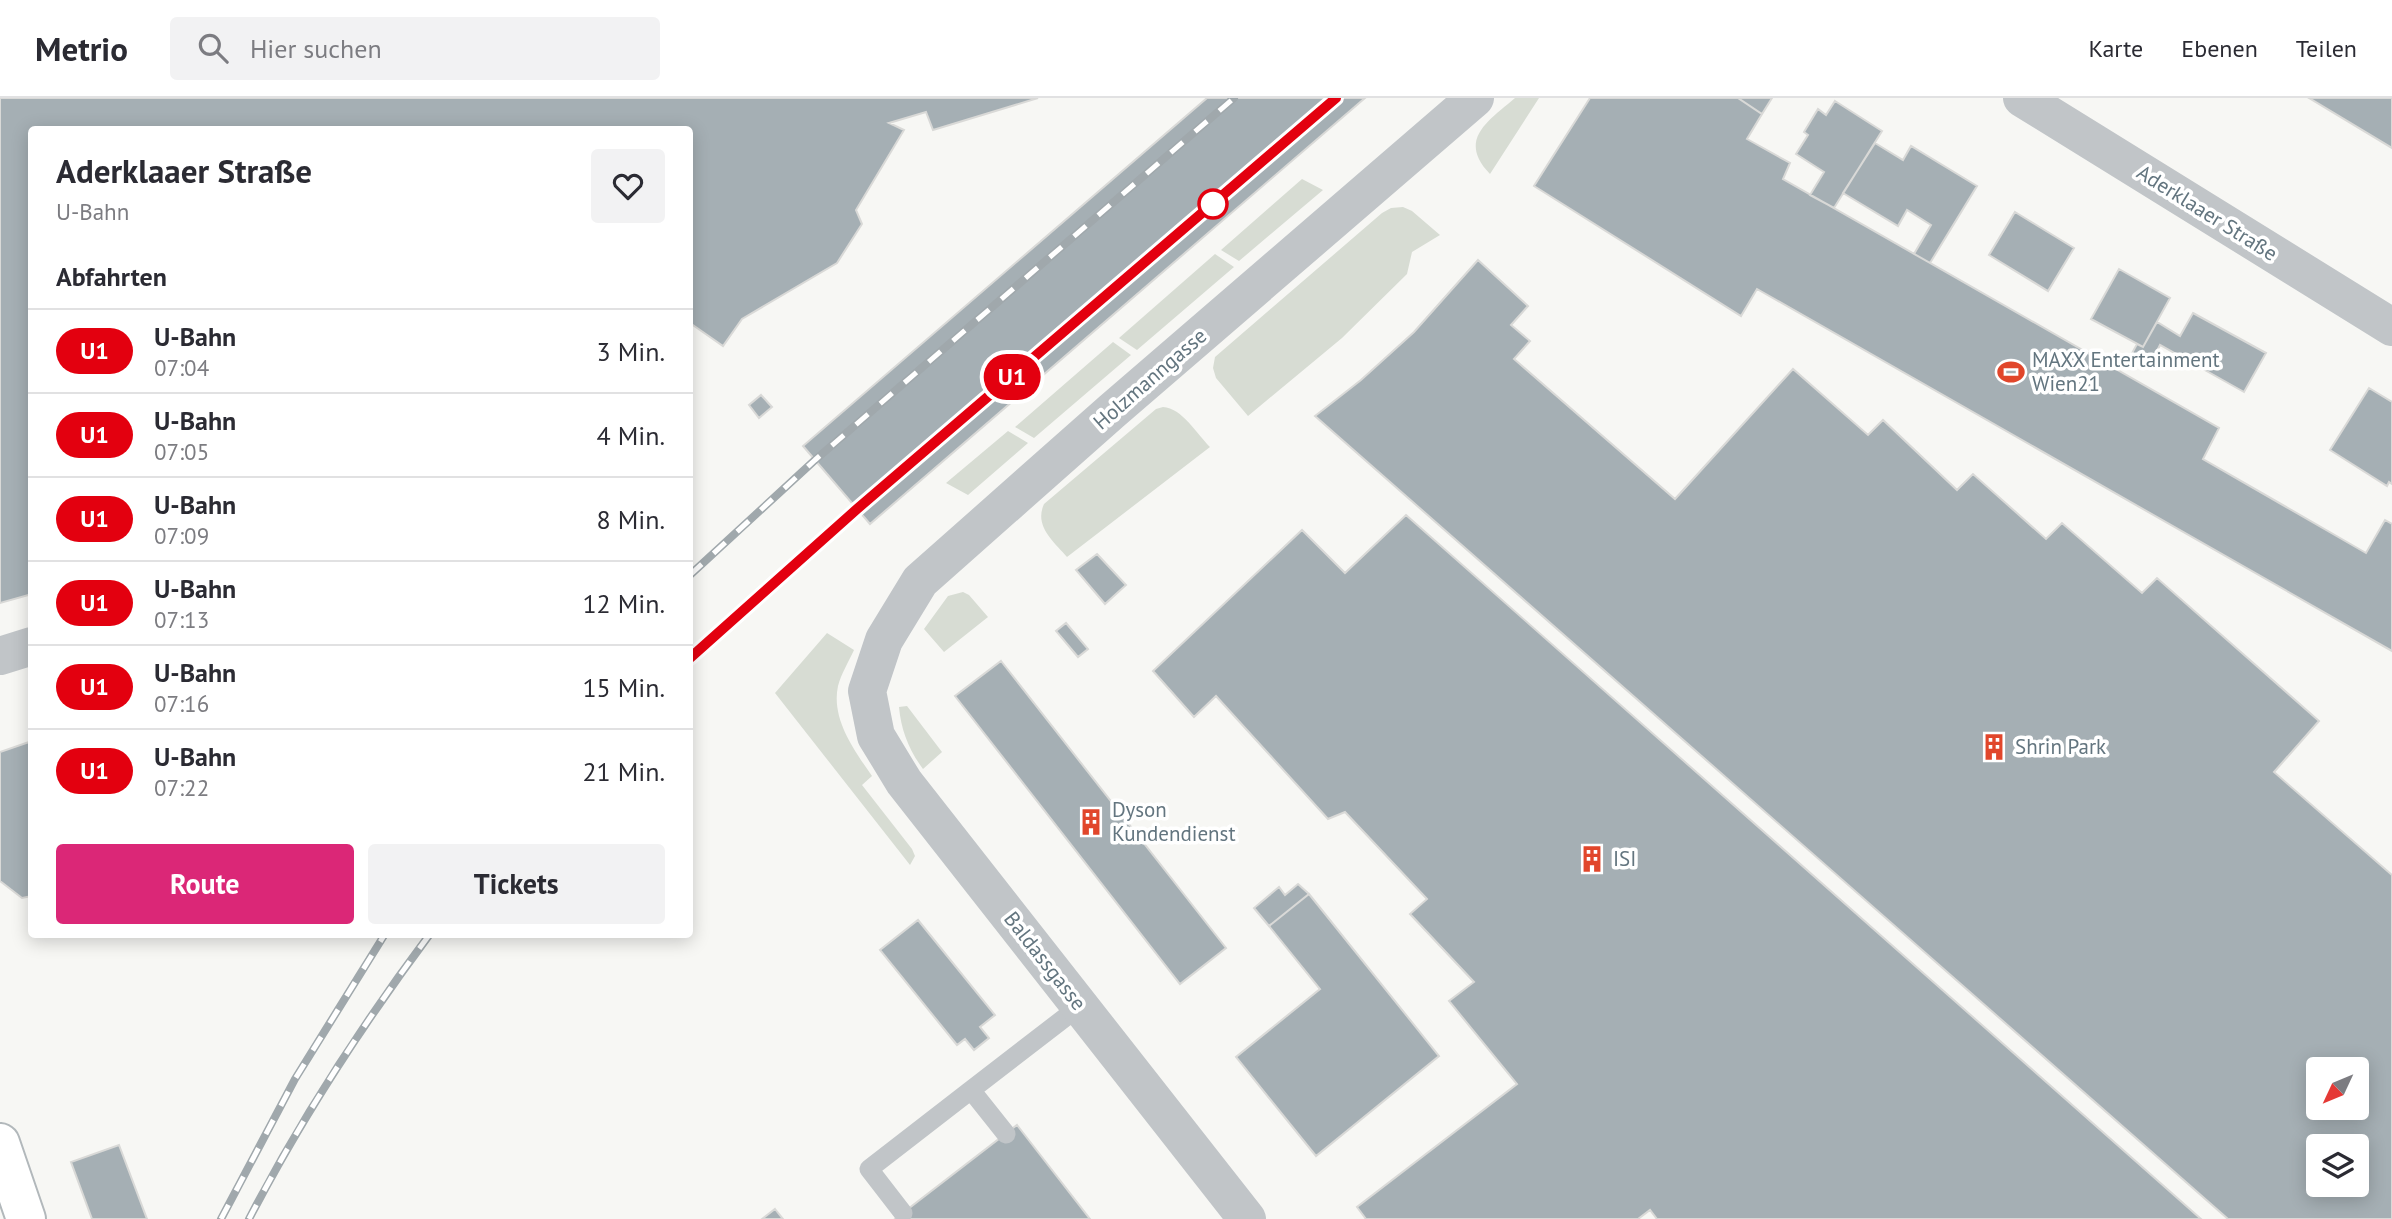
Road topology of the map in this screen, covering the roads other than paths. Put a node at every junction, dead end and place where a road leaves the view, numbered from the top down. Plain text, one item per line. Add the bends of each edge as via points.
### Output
1 (1475, 98) edge
2 (2022, 98) edge
3 (2392, 327) edge
4 (28, 647) edge
5 (0, 656) edge
6 (867, 691) joint
7 (1080, 1006) junction
8 (971, 1090) junction
9 (1006, 1133) dead end
10 (0, 1143) edge
11 (903, 1213) dead end
12 (26, 1219) edge
13 (1247, 1219) edge

1 - 6 street, Holzmanngasse via 920,581 884,640
2 - 3 street, Aderklaaer Straße
4 - 5 street
6 - 7 street, Baldassgasse via 876,736 904,782
7 - 8 lane
7 - 13 street, Baldassgasse
8 - 9 lane
8 - 11 lane via 869,1169
10 - 12 main road

